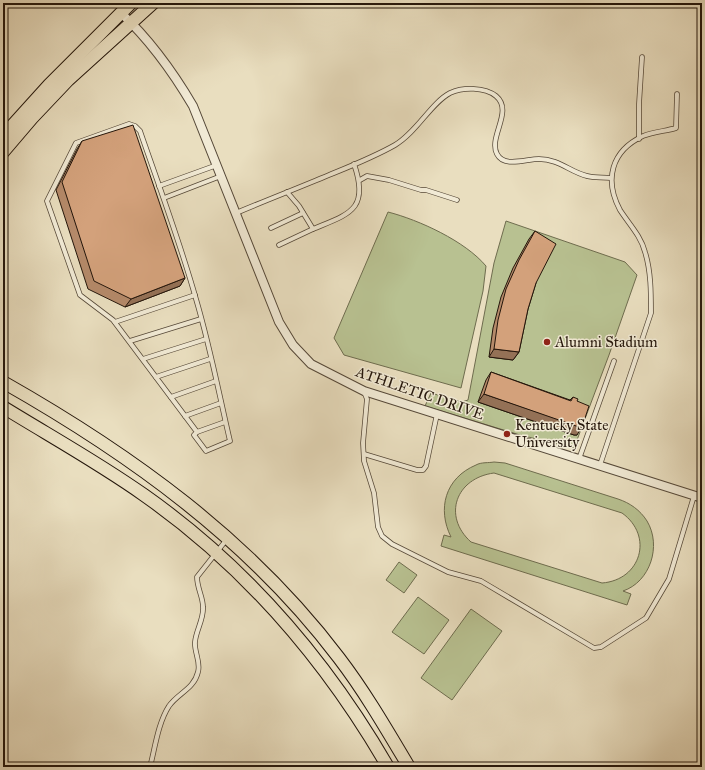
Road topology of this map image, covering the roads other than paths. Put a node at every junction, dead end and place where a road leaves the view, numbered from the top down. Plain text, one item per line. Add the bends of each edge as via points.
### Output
1 (131, 3) edge
2 (153, 3) edge
3 (121, 13) junction
4 (132, 23) junction
5 (642, 57) dead end
6 (676, 94) dead end
7 (3, 136) edge
8 (639, 139) junction
9 (3, 152) edge
10 (354, 164) junction
11 (217, 165) junction
12 (222, 176) junction
13 (611, 178) junction
14 (360, 180) junction
15 (159, 186) junction
16 (287, 192) junction
17 (164, 198) junction
18 (457, 200) dead end
19 (236, 213) junction
20 (303, 213) junction
21 (271, 228) dead end
22 (313, 229) junction
23 (279, 245) dead end
24 (195, 295) junction
25 (201, 319) junction
26 (115, 322) junction
27 (206, 339) junction
28 (130, 341) junction
29 (143, 359) junction
30 (210, 359) junction
31 (614, 361) dead end
32 (156, 378) junction
33 (216, 381) junction
34 (3, 382) edge
35 (364, 391) junction
36 (171, 397) junction
37 (221, 403) junction
38 (3, 407) edge
39 (437, 414) junction
40 (185, 416) junction
41 (225, 422) junction
42 (198, 432) junction
43 (364, 454) junction
44 (579, 459) junction
45 (600, 466) junction
46 (694, 495) junction
47 (702, 498) edge
48 (228, 538) junction
49 (216, 552) junction
50 (150, 767) edge
51 (388, 767) edge
52 (409, 767) edge

1 - 3 main road
2 - 4 main road
3 - 4 street, ATHLETIC DRIVE
3 - 7 main road via 49,85
4 - 9 main road via 68,80
4 - 11 street, ATHLETIC DRIVE via 176,77 193,106
5 - 8 lane
6 - 8 lane via 676,128
8 - 13 lane via 620,154 613,166
10 - 13 lane via 404,138 449,94 469,89 490,92 500,101 502,113 495,147 504,160 545,160 561,164 586,176
10 - 14 lane
10 - 16 lane
11 - 12 street, ATHLETIC DRIVE
11 - 15 lane
12 - 17 lane
12 - 19 street, ATHLETIC DRIVE
13 - 45 lane via 613,193 645,252 652,291 651,313
14 - 18 lane via 367,176 388,180
14 - 22 lane via 353,210 346,216
15 - 17 lane
15 - 26 lane via 140,131 129,124 76,143 47,201 80,295
16 - 19 lane
16 - 20 lane
17 - 24 lane
19 - 35 street, ATHLETIC DRIVE via 279,322 293,345 311,364
20 - 21 lane
20 - 22 lane
22 - 23 lane
24 - 25 lane
24 - 26 lane
25 - 27 lane
25 - 28 lane
26 - 28 lane
27 - 29 lane
27 - 30 lane
28 - 29 lane
29 - 32 lane
30 - 32 lane
30 - 33 lane
31 - 44 lane
32 - 36 lane
33 - 36 lane
33 - 37 lane
34 - 48 main road via 139,467
35 - 39 street, ATHLETIC DRIVE
35 - 43 lane via 367,399 363,435
36 - 40 lane
37 - 40 lane
37 - 41 lane
38 - 49 main road via 129,484
39 - 43 lane via 426,466 422,470
39 - 44 street, ATHLETIC DRIVE
40 - 42 lane
41 - 42 lane
41 - 42 lane via 230,441 206,451 194,435
43 - 46 lane via 382,536 392,544 448,572 481,581 594,648 646,618 669,579
44 - 45 street, ATHLETIC DRIVE
45 - 46 street, ATHLETIC DRIVE
46 - 47 street, ATHLETIC DRIVE
48 - 49 lane
48 - 52 main road via 284,592 321,635 372,705
49 - 50 lane via 197,577 203,605 203,616 195,643 198,672 195,681 166,711
49 - 51 main road via 265,599 302,641 354,711

